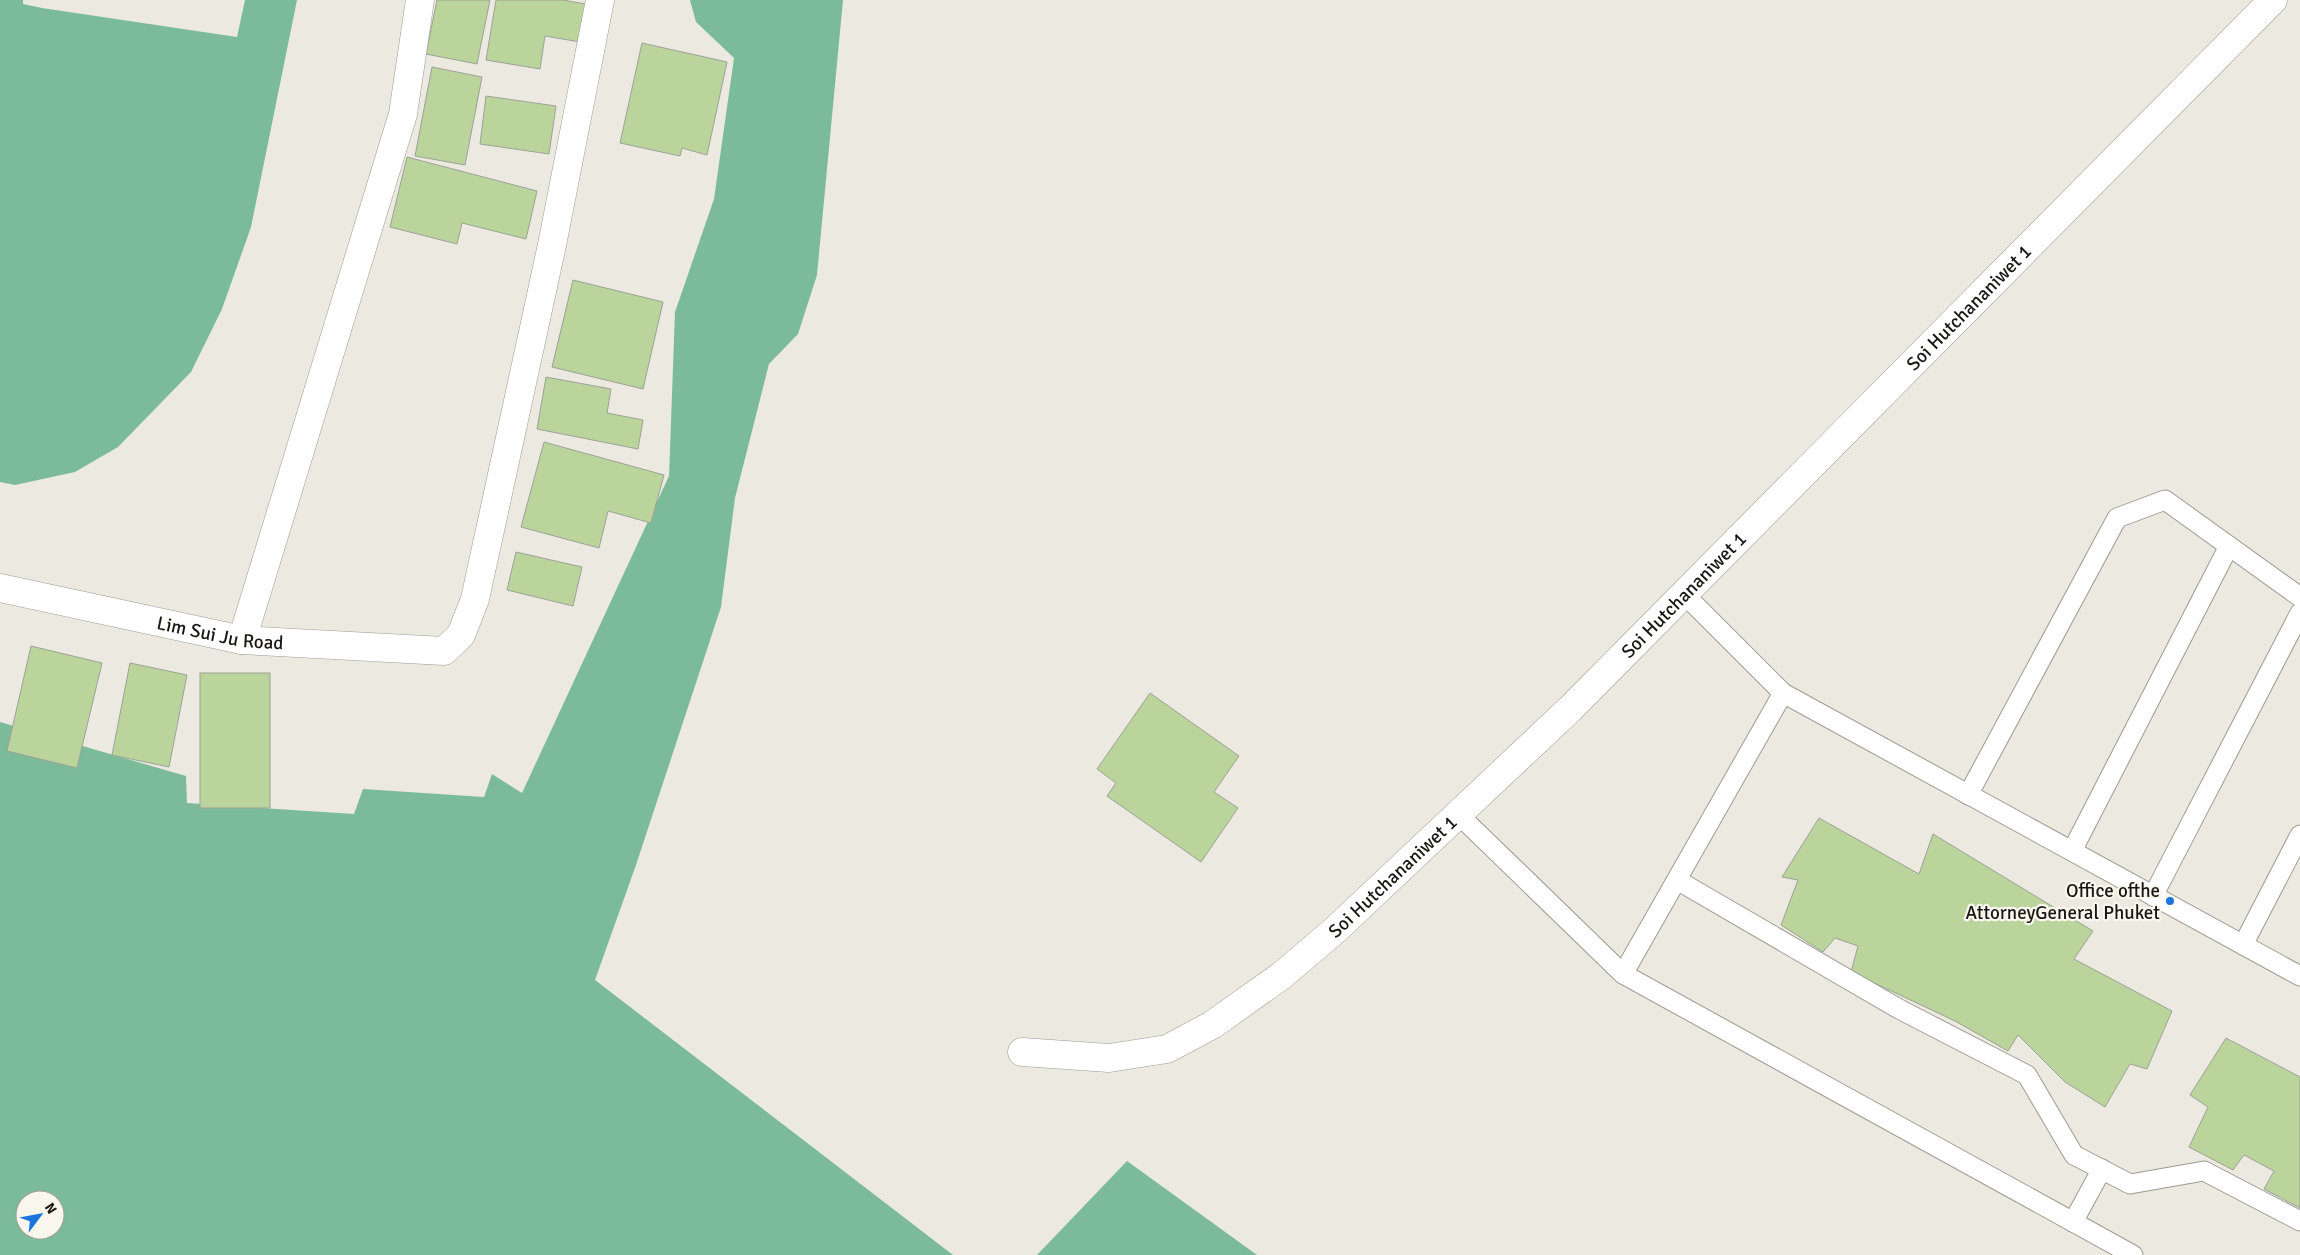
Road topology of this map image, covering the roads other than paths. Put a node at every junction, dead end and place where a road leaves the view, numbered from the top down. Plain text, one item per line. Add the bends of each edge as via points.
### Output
1 (420, 0) edge
2 (600, 0) edge
3 (2273, 0) edge
4 (2229, 546) junction
5 (0, 588) edge
6 (1684, 594) junction
7 (2300, 598) edge
8 (2300, 613) edge
9 (242, 640) junction
10 (1783, 694) junction
11 (1968, 795) junction
12 (1458, 814) junction
13 (2300, 835) edge
14 (2072, 851) junction
15 (1677, 880) junction
16 (2153, 896) junction
17 (2243, 944) junction
18 (1623, 974) junction
19 (2300, 976) edge
20 (1022, 1052) dead end
21 (2102, 1169) junction
22 (2300, 1221) edge
23 (2073, 1222) junction
24 (2133, 1255) edge

1 - 9 street via 403,114
2 - 9 street, Lim Sui Ju Road via 550,255 475,599 461,635 444,651
3 - 6 street, Soi Hutchananiwet 1
4 - 7 lane
4 - 11 lane via 2164,500 2117,518
4 - 14 lane
5 - 9 street, Lim Sui Ju Road
6 - 10 lane
6 - 12 street, Soi Hutchananiwet 1 via 1570,709
8 - 16 lane
10 - 11 lane
10 - 15 lane
11 - 14 lane
12 - 18 lane
12 - 20 street, Soi Hutchananiwet 1 via 1333,932 1281,976 1212,1025 1167,1049 1109,1058
13 - 17 lane
14 - 16 lane
15 - 18 lane
15 - 21 lane via 1899,1009 2027,1074 2074,1155
16 - 17 lane
17 - 19 lane
18 - 23 lane
21 - 22 lane via 2130,1184 2204,1171
21 - 23 lane
23 - 24 lane

